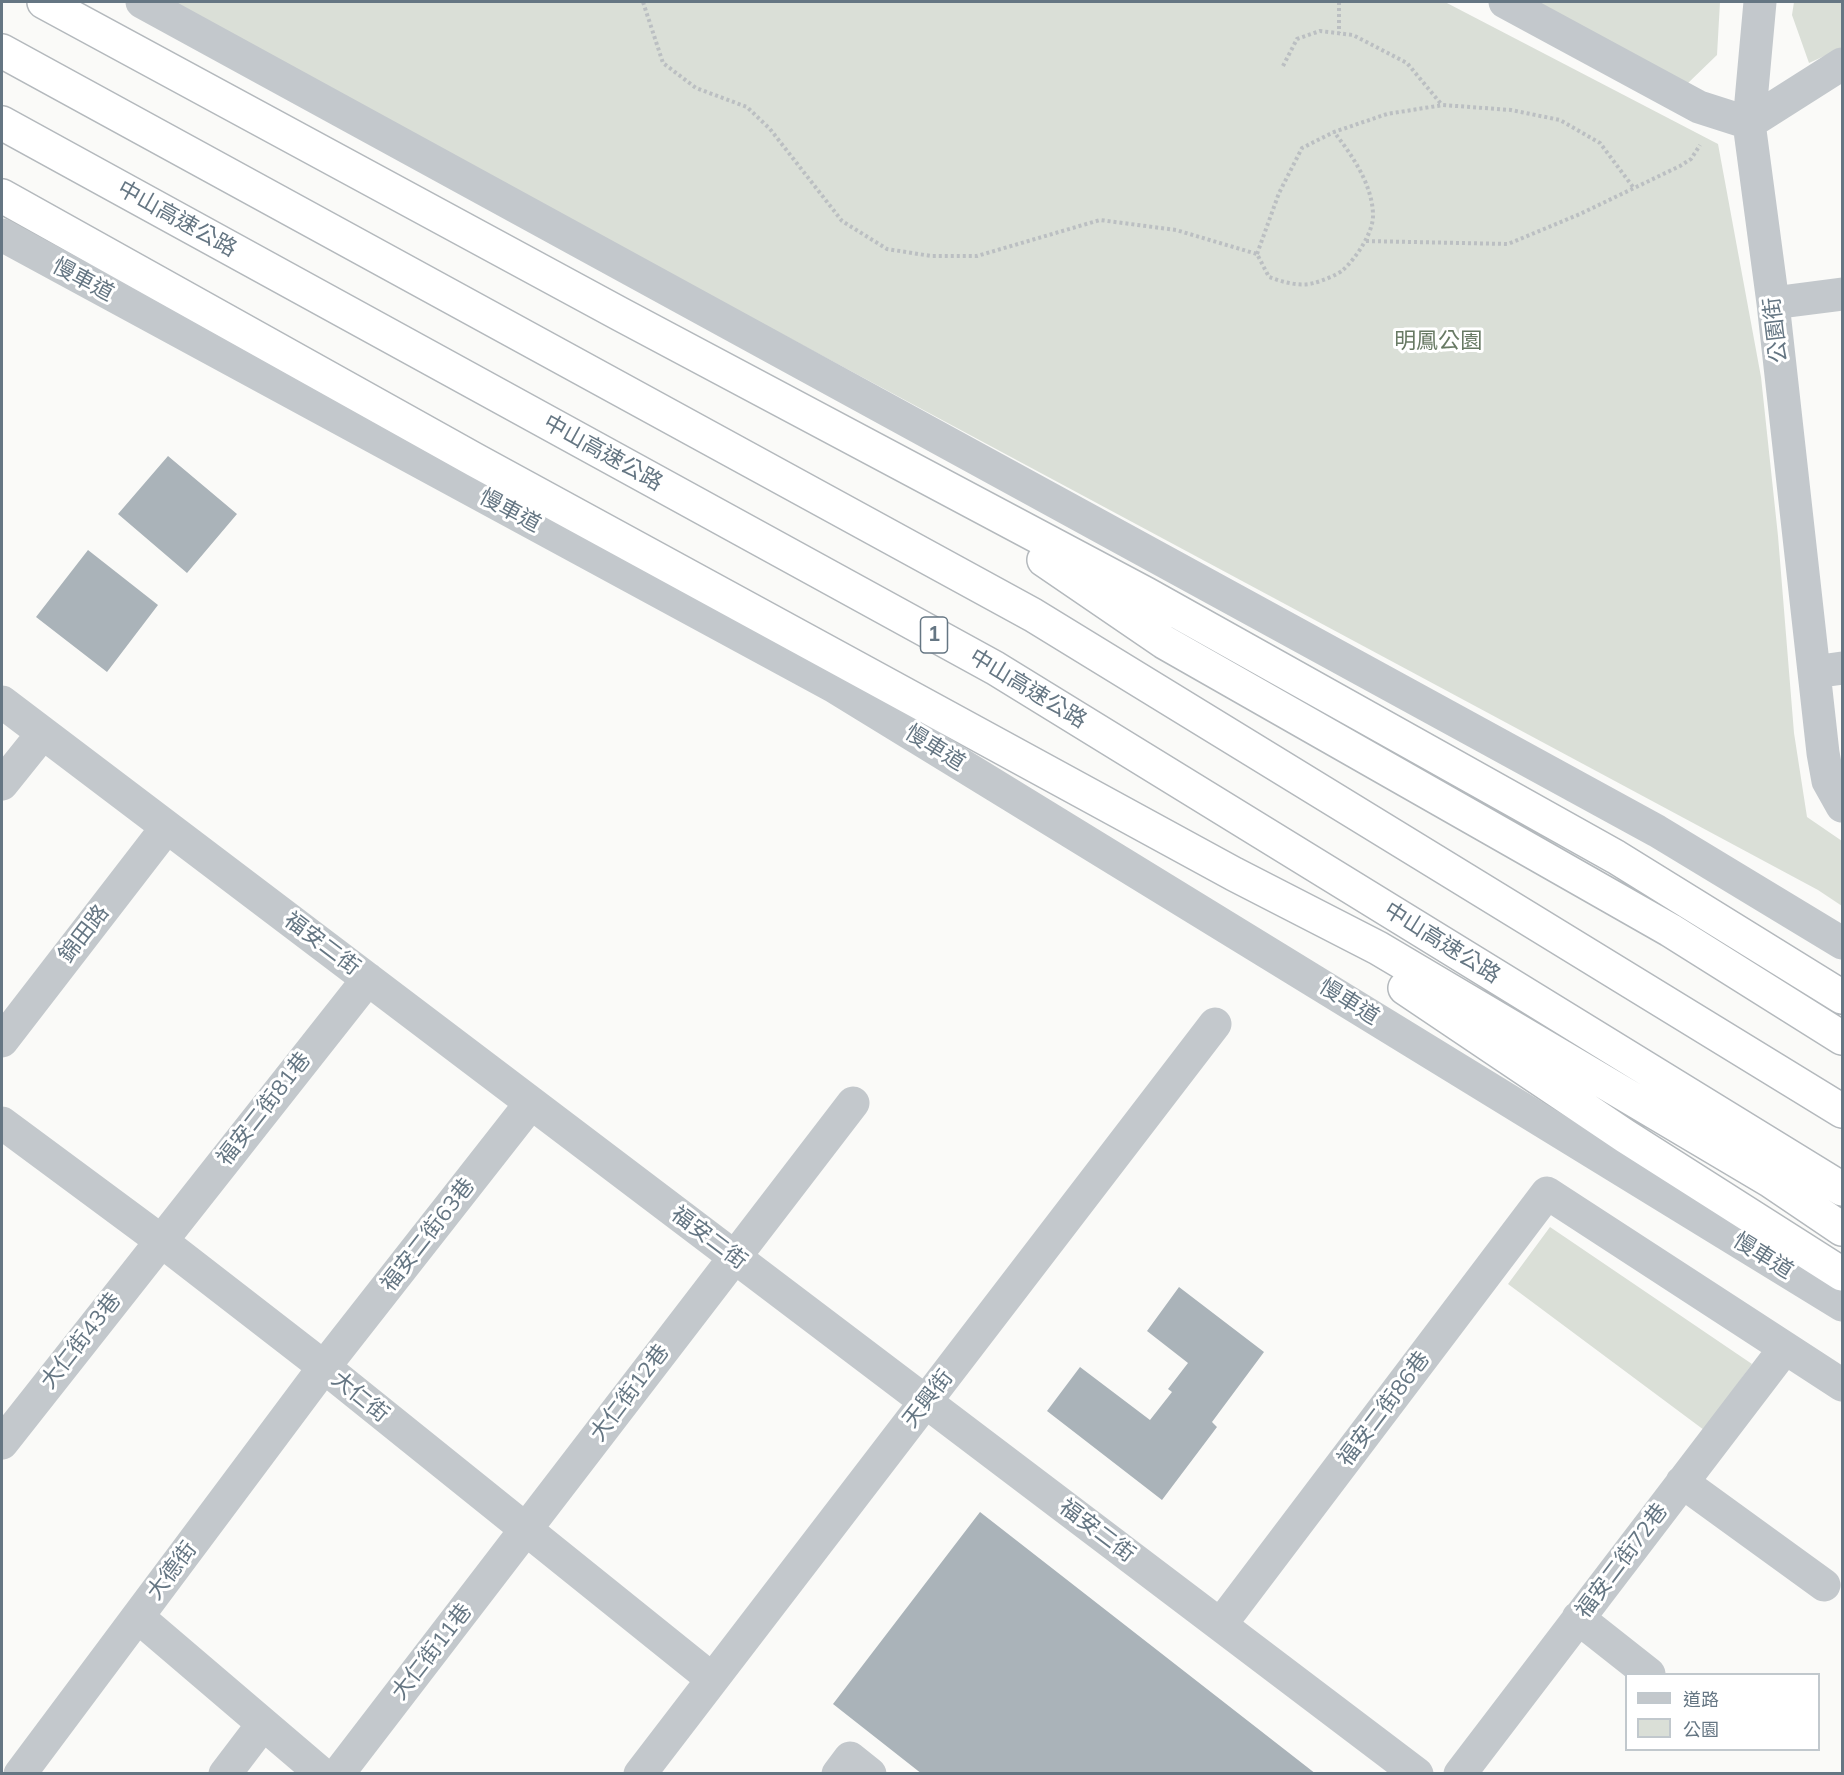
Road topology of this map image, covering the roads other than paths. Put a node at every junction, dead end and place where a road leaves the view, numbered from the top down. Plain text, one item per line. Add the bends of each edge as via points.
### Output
1 (44, 2) edge
2 (142, 2) edge
3 (1505, 2) edge
4 (1760, 2) edge
5 (2, 51) edge
6 (1842, 64) edge
7 (1735, 118) junction
8 (2, 123) edge
9 (2, 196) edge
10 (2, 235) edge
11 (1842, 294) edge
12 (1773, 303) junction
13 (940, 485) junction
14 (1828, 670) edge
15 (2, 702) edge
16 (43, 733) junction
17 (2, 784) edge
18 (1842, 806) edge
19 (166, 827) junction
20 (1234, 874) junction
21 (1842, 944) edge
22 (368, 979) junction
23 (1842, 997) edge
24 (1215, 1024) dead end
25 (1842, 1038) edge
26 (2, 1041) edge
27 (853, 1102) dead end
28 (531, 1103) junction
29 (1842, 1111) edge
30 (2, 1123) edge
31 (1842, 1189) edge
32 (1842, 1229) edge
33 (160, 1240) junction
34 (734, 1257) junction
35 (1842, 1274) edge
36 (1842, 1305) edge
37 (1785, 1348) junction
38 (324, 1367) junction
39 (1842, 1385) edge
40 (926, 1402) junction
41 (2, 1443) edge
42 (1683, 1482) junction
43 (526, 1530) junction
44 (1824, 1585) dead end
45 (138, 1617) junction
46 (1578, 1618) junction
47 (1221, 1624) junction
48 (1648, 1673) edge
49 (712, 1680) junction
50 (263, 1724) junction
51 (20, 1773) edge
52 (225, 1773) edge
53 (322, 1773) edge
54 (338, 1773) edge
55 (640, 1773) edge
56 (838, 1773) edge
57 (870, 1773) edge
58 (1417, 1773) edge
59 (1460, 1773) edge

1 - 13 highway
2 - 21 street via 1647,825
3 - 7 street via 1699,107
4 - 7 street, 公園街
5 - 29 highway via 1033,615
6 - 7 street
7 - 12 street, 公園街
8 - 31 highway, 中山高速公路 / 1 via 995,668
9 - 20 highway via 475,460
10 - 36 street, 慢車道 via 833,686
11 - 12 street
12 - 14 street, 公園街
13 - 23 highway via 1146,594 1616,857
13 - 25 highway via 1164,642 1670,930
14 - 18 street, 公園街 via 1828,781
15 - 16 street, 福安二街
16 - 17 street
16 - 19 street, 福安二街
19 - 22 street, 福安二街
19 - 26 street, 錦田路
20 - 32 highway via 1378,948 1771,1181
20 - 35 highway via 1625,1136
22 - 28 street, 福安二街
22 - 33 street, 福安二街81巷
24 - 40 street, 天興街
27 - 34 street, 大仁街12巷
28 - 34 street, 福安二街
28 - 38 street, 福安二街63巷
30 - 33 street, 大仁街
33 - 38 street, 大仁街
33 - 41 street, 大仁街43巷
34 - 40 street, 福安二街
34 - 43 street, 大仁街12巷
37 - 39 street
37 - 42 street, 福安二街72巷
37 - 47 street, 福安二街86巷 via 1547,1193
38 - 43 street, 大仁街
38 - 45 street, 大德街
40 - 47 street, 福安二街
40 - 49 street, 天興街
42 - 44 street
42 - 46 street, 福安二街72巷
43 - 49 street, 大仁街
43 - 54 street, 大仁街11巷
45 - 50 street
45 - 51 street, 大德街
46 - 48 street
46 - 59 street, 福安二街72巷
47 - 58 street, 福安二街
49 - 55 street, 天興街
50 - 52 street
50 - 53 street
56 - 57 street via 850,1758

